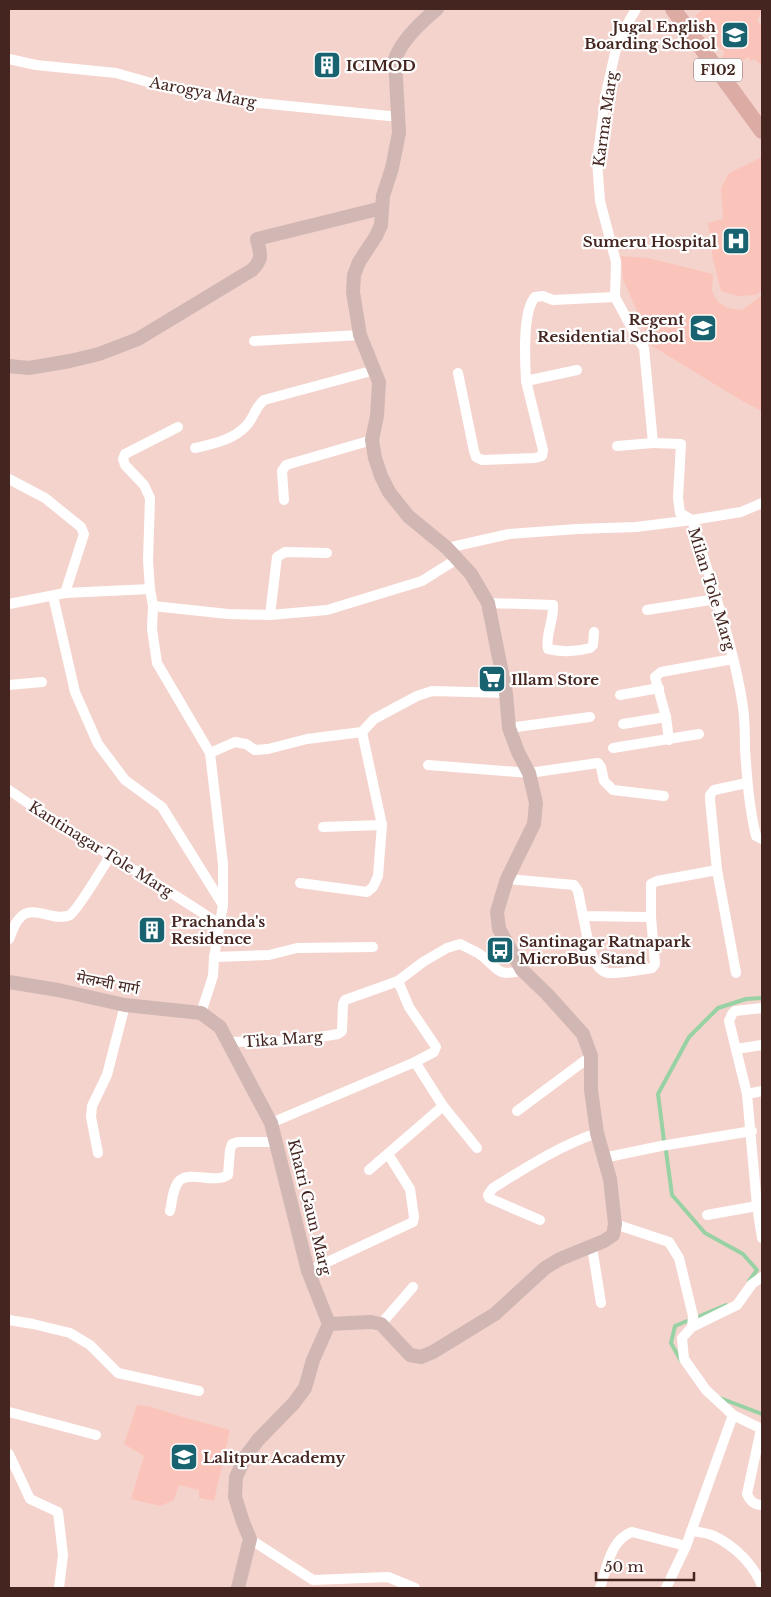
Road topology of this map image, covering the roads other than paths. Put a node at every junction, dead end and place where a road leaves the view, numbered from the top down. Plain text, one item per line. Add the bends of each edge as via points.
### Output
1 (437, 9) edge
2 (636, 9) edge
3 (673, 9) edge
4 (9, 59) edge
5 (399, 117) junction
6 (762, 131) edge
7 (382, 208) junction
8 (615, 297) junction
9 (360, 335) junction
10 (254, 342) dead end
11 (9, 366) edge
12 (375, 370) junction
13 (577, 370) dead end
14 (458, 373) dead end
15 (526, 381) junction
16 (178, 427) dead end
17 (372, 440) junction
18 (653, 443) junction
19 (617, 446) dead end
20 (195, 448) dead end
21 (9, 479) edge
22 (284, 500) dead end
23 (762, 503) edge
24 (692, 520) junction
25 (447, 548) junction
26 (327, 553) dead end
27 (457, 559) junction
28 (150, 589) junction
29 (65, 593) junction
30 (53, 596) junction
31 (716, 599) junction
32 (488, 603) junction
33 (9, 604) edge
34 (153, 606) junction
35 (648, 610) dead end
36 (270, 615) junction
37 (594, 632) dead end
38 (732, 659) junction
39 (42, 682) dead end
40 (9, 685) edge
41 (659, 688) junction
42 (506, 693) junction
43 (620, 695) dead end
44 (590, 717) dead end
45 (666, 717) junction
46 (623, 724) dead end
47 (509, 728) junction
48 (362, 732) junction
49 (699, 734) dead end
50 (669, 740) junction
51 (613, 748) dead end
52 (210, 753) junction
53 (428, 765) dead end
54 (529, 773) junction
55 (747, 783) junction
56 (9, 790) edge
57 (664, 796) dead end
58 (382, 826) junction
59 (323, 827) dead end
60 (760, 838) edge
61 (111, 855) junction
62 (717, 870) junction
63 (507, 879) junction
64 (300, 883) dead end
65 (223, 905) junction
66 (583, 916) junction
67 (651, 916) junction
68 (219, 924) junction
69 (9, 940) edge
70 (373, 947) dead end
71 (214, 957) junction
72 (522, 970) junction
73 (736, 973) dead end
74 (398, 981) junction
75 (9, 982) edge
76 (125, 1005) junction
77 (762, 1008) edge
78 (201, 1013) junction
79 (229, 1042) junction
80 (762, 1045) edge
81 (736, 1049) junction
82 (590, 1056) junction
83 (415, 1062) junction
84 (762, 1091) edge
85 (747, 1094) junction
86 (443, 1106) junction
87 (517, 1111) dead end
88 (271, 1123) junction
89 (752, 1131) junction
90 (597, 1133) junction
91 (277, 1142) junction
92 (477, 1148) dead end
93 (98, 1153) dead end
94 (388, 1154) junction
95 (603, 1158) junction
96 (369, 1170) dead end
97 (757, 1206) junction
98 (170, 1211) dead end
99 (706, 1215) dead end
100 (540, 1220) dead end
101 (616, 1224) junction
102 (762, 1238) edge
103 (592, 1247) junction
104 (308, 1271) junction
105 (762, 1276) edge
106 (413, 1287) dead end
107 (601, 1303) dead end
108 (9, 1320) edge
109 (329, 1324) junction
110 (381, 1324) junction
111 (692, 1327) junction
112 (199, 1391) dead end
113 (9, 1412) edge
114 (733, 1415) junction
115 (762, 1429) edge
116 (96, 1435) dead end
117 (9, 1454) edge
118 (762, 1505) edge
119 (691, 1531) junction
120 (250, 1539) junction
121 (686, 1546) junction
122 (762, 1586) edge
123 (59, 1588) edge
124 (238, 1588) edge
125 (415, 1588) edge
126 (600, 1588) edge
127 (666, 1588) edge

1 - 5 main road via 397,52
2 - 8 street, Karma Marg via 618,40 596,161 600,202 616,262
3 - 6 main road, F102
4 - 5 street, Aarogya Marg via 116,74 230,100
5 - 7 main road via 399,133 382,196
7 - 9 main road via 381,225 354,275
7 - 11 main road via 257,239 261,257 252,270 118,348 29,368
8 - 15 street via 553,300 535,297 530,302 524,342
8 - 18 street, Karma Marg via 644,348
9 - 10 street
9 - 12 main road
12 - 17 main road via 379,397
12 - 20 street via 264,400 258,404 246,426 227,440
13 - 15 street
14 - 15 street via 474,451 482,460 542,456
16 - 28 street via 125,454 123,459 150,498
17 - 22 street via 286,465 282,471
17 - 25 main road via 388,492 408,516
18 - 19 street
18 - 24 street via 681,444 680,513
21 - 29 street via 45,498 81,527 84,534
23 - 24 street via 741,512
24 - 25 street, Milan Tole Marg via 636,527 509,534
24 - 31 street, Milan Tole Marg
25 - 27 main road
26 - 36 street via 284,552 277,557
27 - 32 main road via 471,574
27 - 36 street via 422,581 326,610
28 - 29 street
28 - 34 street
29 - 30 street
30 - 33 street
30 - 65 street via 75,692 98,744 125,780 162,807
31 - 35 street
31 - 38 street, Milan Tole Marg
32 - 37 street via 553,605 554,616 546,644 548,649 580,651 590,648
32 - 42 main road
34 - 36 street
34 - 52 street via 152,629 157,663
38 - 41 street via 661,672 655,677
38 - 55 street, Milan Tole Marg via 743,708
39 - 40 street
41 - 43 street
41 - 45 street
42 - 47 main road
42 - 48 street via 432,691 374,720
44 - 47 street
45 - 46 street
45 - 50 street
47 - 54 main road
48 - 52 street via 307,739 268,749 255,750 234,742
48 - 58 street
49 - 50 street
50 - 51 street
52 - 65 street via 223,864
53 - 54 street
54 - 57 street via 598,762 604,781 613,790
54 - 63 main road via 536,803 534,824
55 - 60 street, Milan Tole Marg via 753,824
55 - 62 street via 714,790 710,794
56 - 61 street, Kantinagar Tole Marg
58 - 59 street
58 - 64 street via 378,876 367,892
61 - 68 street, Kantinagar Tole Marg
61 - 69 street via 73,912 63,917 25,913 19,918
62 - 67 street via 651,884
62 - 73 street
63 - 66 street via 574,885
63 - 72 main road via 497,912 500,929
65 - 68 street
66 - 67 street
66 - 67 street via 595,964 609,973 654,966
68 - 71 street
70 - 71 street via 297,948 269,955
71 - 78 street via 213,976
72 - 74 street, Tika Marg via 511,974 497,971 479,954 460,944 423,962
72 - 82 main road via 583,1034
74 - 79 street, Tika Marg via 346,1000 342,1004 342,1031 338,1034 296,1041
74 - 83 street via 409,1007 436,1047 434,1052
75 - 76 main road, मेलम्ची मार्ग
76 - 78 main road, मेलम्ची मार्ग
76 - 93 street via 107,1075 92,1106 90,1117
77 - 81 street via 732,1014 729,1021
78 - 79 main road, Khatri Gaun Marg via 220,1027
79 - 88 main road, Khatri Gaun Marg
80 - 81 street
81 - 85 street
82 - 87 street
82 - 90 main road
83 - 86 street
83 - 88 street
84 - 85 street
85 - 89 street
86 - 92 street
86 - 94 street
88 - 91 main road, Khatri Gaun Marg
89 - 95 street
89 - 97 street
90 - 95 main road
90 - 100 street via 542,1158 493,1188 488,1195
91 - 98 street via 232,1144 228,1175 180,1180
91 - 104 main road, Khatri Gaun Marg
94 - 96 street
94 - 104 street via 410,1188 413,1222
95 - 101 main road via 610,1179
97 - 99 street
97 - 102 street
101 - 103 main road via 613,1234
101 - 111 street via 670,1242 679,1258 693,1316
103 - 107 street
103 - 110 main road via 560,1258 495,1314 421,1357 410,1355
104 - 109 main road, Khatri Gaun Marg
105 - 111 street via 737,1305
106 - 110 street
108 - 112 street via 70,1333 90,1345 118,1373
109 - 110 main road
109 - 120 main road via 305,1388 258,1440 236,1477 235,1497
111 - 114 street via 682,1338 684,1359 706,1390
113 - 116 street
114 - 115 street
114 - 119 street
115 - 118 street via 747,1494 757,1505
117 - 123 street via 30,1499 58,1512 63,1555
119 - 121 street
119 - 122 street via 713,1536 730,1546 748,1562
120 - 124 main road
120 - 125 street via 313,1580 388,1577
121 - 126 street via 632,1532 624,1535 615,1544
121 - 127 street

